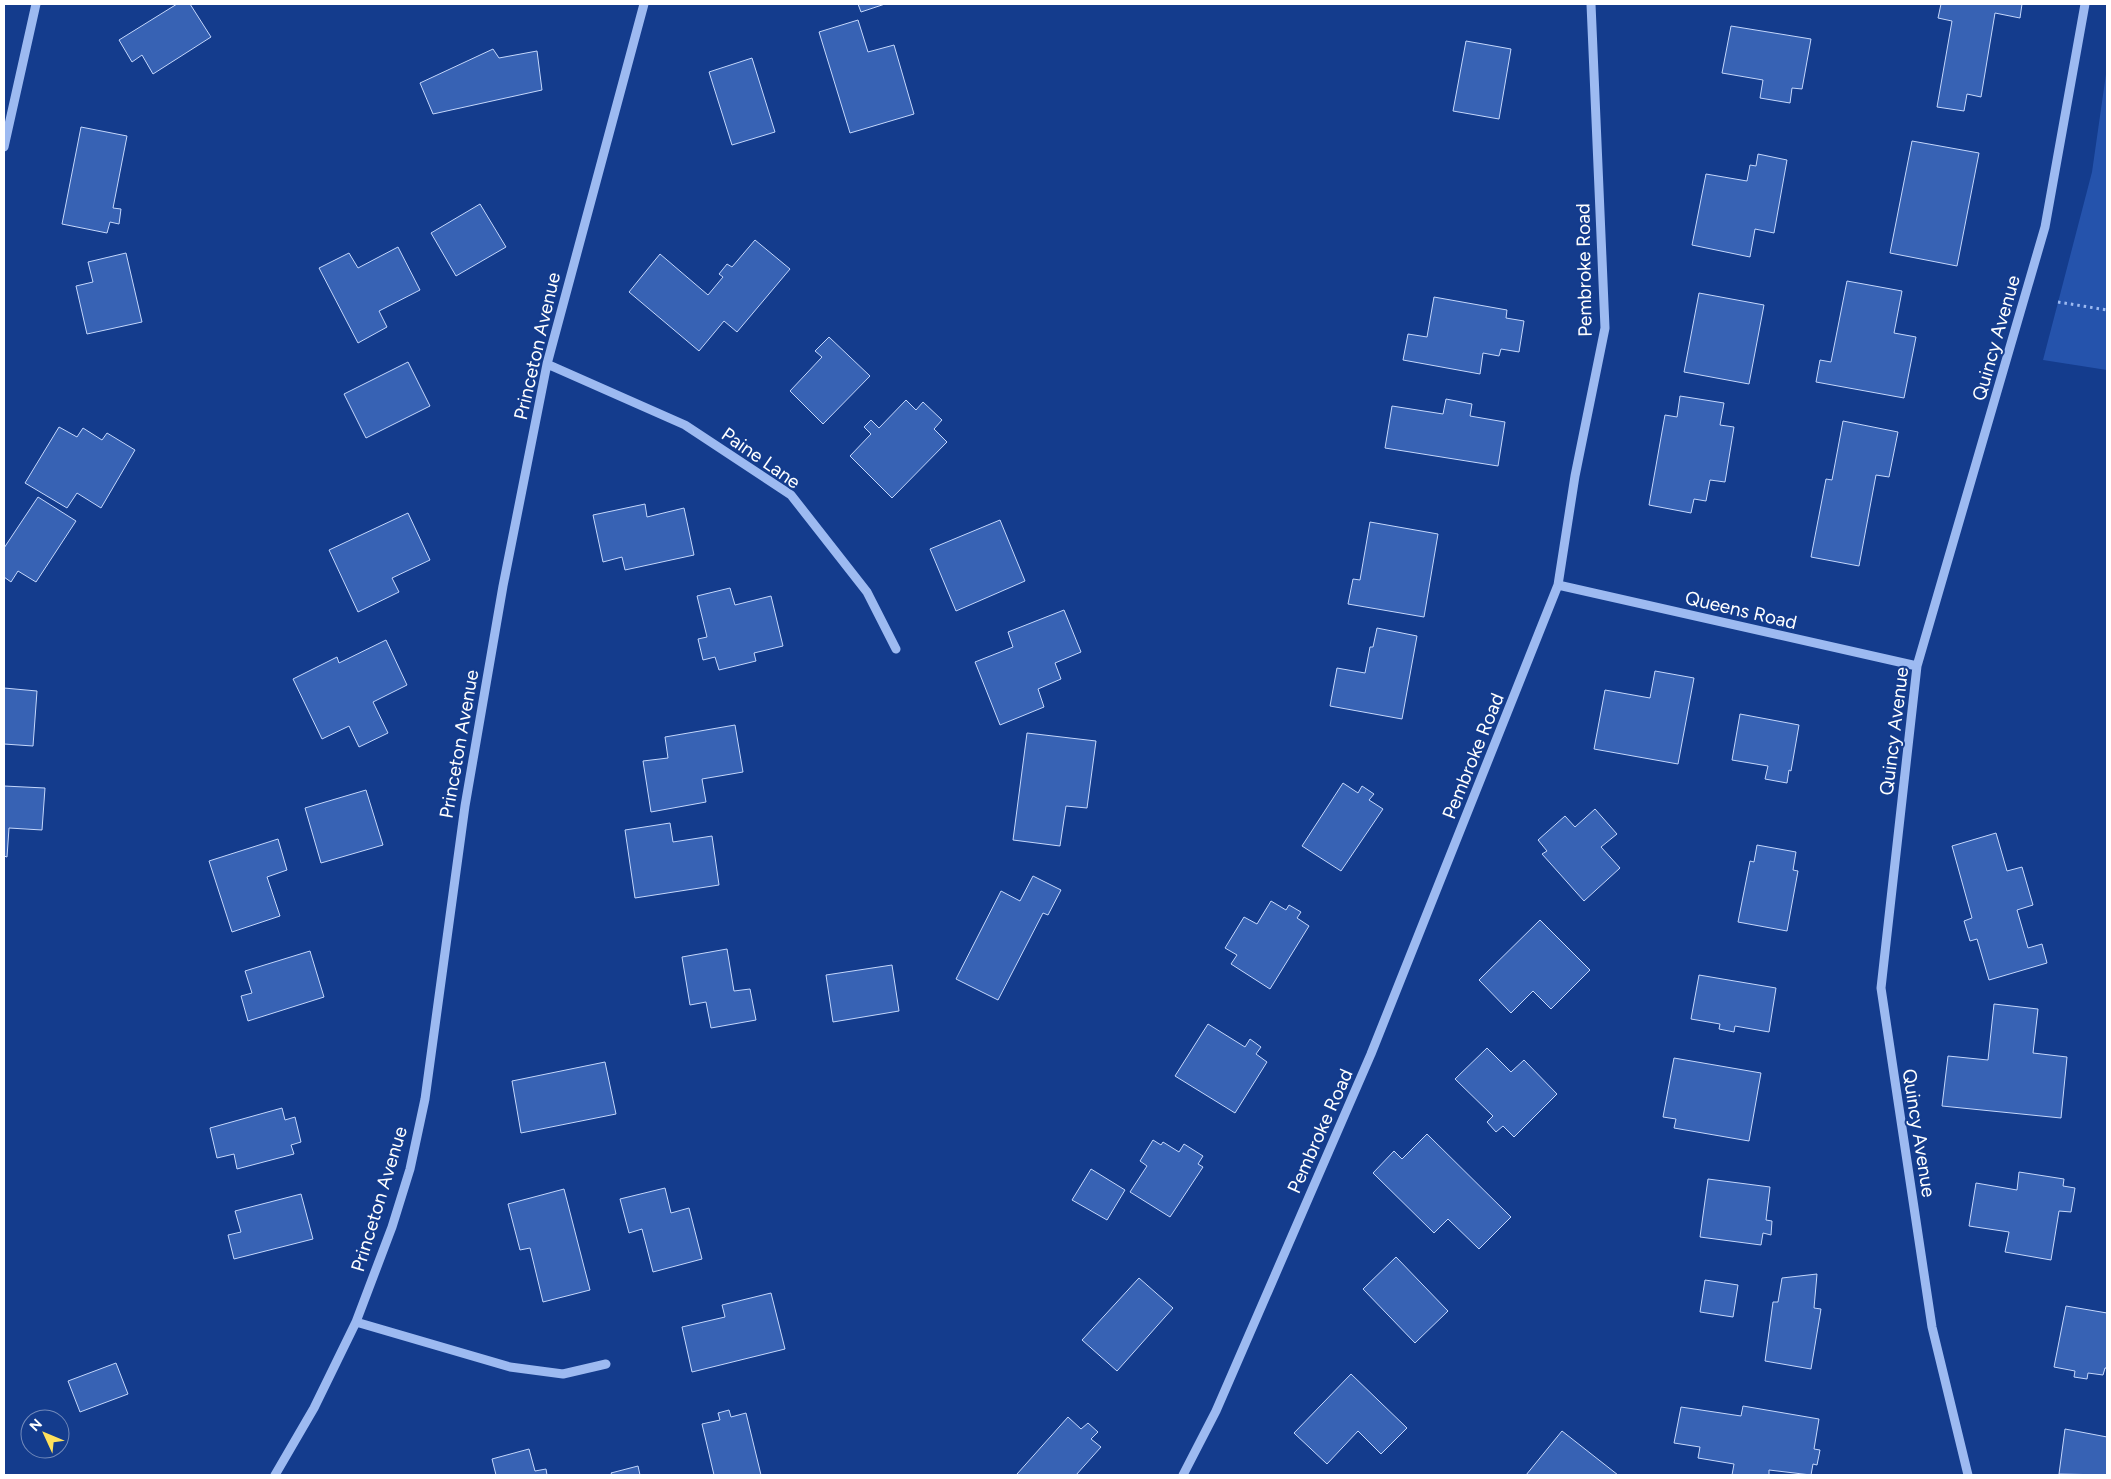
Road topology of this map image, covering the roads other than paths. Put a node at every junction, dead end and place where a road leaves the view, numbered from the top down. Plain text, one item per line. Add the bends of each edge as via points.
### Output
1 (36, 4) edge
2 (644, 4) edge
3 (1591, 4) edge
4 (2085, 4) edge
5 (4, 147) edge
6 (547, 364) junction
7 (1558, 585) junction
8 (896, 649) dead end
9 (1917, 666) junction
10 (356, 1322) junction
11 (606, 1364) dead end
12 (275, 1475) edge
13 (1183, 1475) edge
14 (1968, 1475) edge

1 - 5 street
2 - 6 street, Princeton Avenue
3 - 7 street, Pembroke Road via 1605,328 1575,476
4 - 9 street, Quincy Avenue via 2045,227
6 - 8 street, Paine Lane via 685,425 791,496 867,592
6 - 10 street, Princeton Avenue via 503,586 465,806 425,1100 410,1169
7 - 9 street, Queens Road
7 - 13 street, Pembroke Road via 1371,1054 1216,1411
9 - 14 street, Quincy Avenue via 1881,988 1932,1327
10 - 11 street via 510,1367 563,1374
10 - 12 street, Princeton Avenue via 314,1408

